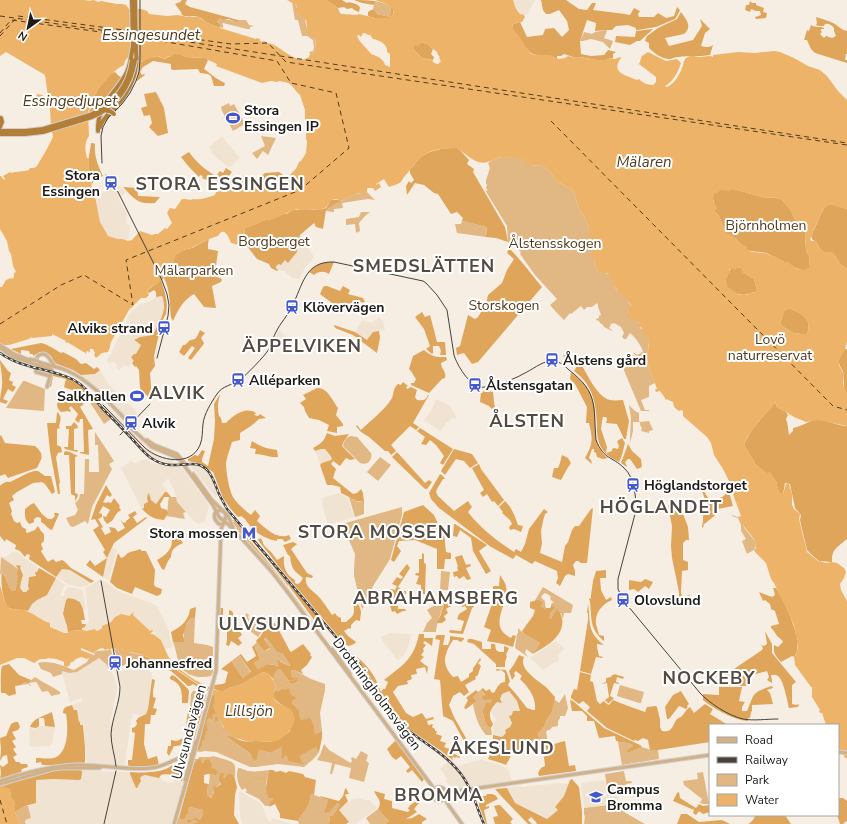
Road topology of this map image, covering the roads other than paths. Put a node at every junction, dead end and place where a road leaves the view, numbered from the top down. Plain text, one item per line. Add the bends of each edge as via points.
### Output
1 (133, 0) edge
2 (134, 11) junction
3 (133, 46) junction
4 (136, 51) junction
5 (102, 112) junction
6 (115, 114) dead end
7 (1, 118) dead end
8 (1, 126) edge
9 (0, 132) edge
10 (0, 347) edge
11 (37, 364) junction
12 (70, 372) junction
13 (51, 373) junction
14 (47, 387) dead end
15 (128, 423) junction
16 (157, 448) junction
17 (223, 511) junction
18 (216, 513) junction
19 (226, 514) junction
20 (229, 520) junction
21 (224, 523) junction
22 (219, 524) junction
23 (343, 665) junction
24 (211, 687) junction
25 (210, 693) junction
26 (709, 755) edge
27 (191, 756) junction
28 (0, 783) edge
29 (437, 788) junction
30 (444, 790) junction
31 (433, 791) junction
32 (460, 791) junction
33 (445, 797) junction
34 (440, 801) junction
35 (173, 824) edge
36 (461, 824) edge

1 - 2 highway
2 - 3 highway
2 - 4 highway
3 - 4 highway, bridge via 126,73 104,105 98,131 103,120 129,88 135,73
3 - 9 highway, bridge via 132,65 126,82 108,105 90,115 43,129
4 - 5 highway, bridge via 129,83 118,98
5 - 6 highway, bridge
5 - 9 highway, bridge via 43,132
7 - 8 highway
10 - 11 main road, Drottningholmsvägen, bridge via 10,355
11 - 12 main road, Drottningholmsvägen via 58,367
11 - 12 main road via 37,357 44,354 53,364
11 - 13 main road via 49,368
11 - 13 main road via 36,372
11 - 15 main road, Drottningholmsvägen via 63,371 80,380
12 - 15 main road, Drottningholmsvägen via 81,378
13 - 14 main road
15 - 16 main road, Drottningholmsvägen, bridge via 149,445
16 - 17 main road via 180,456 211,499
16 - 18 main road, Drottningholmsvägen via 180,460
17 - 18 main road via 219,510
17 - 19 main road, Drottningholmsvägen
18 - 21 main road, Drottningholmsvägen
18 - 22 main road via 214,518
19 - 20 main road, Drottningholmsvägen
19 - 21 main road, Ulvsundavägen
20 - 21 main road
20 - 23 main road, Drottningholmsvägen via 277,576
21 - 22 main road
21 - 23 main road, Drottningholmsvägen via 276,577
21 - 24 main road, Ulvsundavägen via 220,539 216,669
22 - 24 main road, Ulvsundavägen via 215,668
23 - 29 main road, Drottningholmsvägen
23 - 31 main road, Drottningholmsvägen
24 - 25 main road, Ulvsundavägen
25 - 27 main road, Ulvsundavägen
25 - 35 main road, Ulvsundavägen
26 - 32 main road
27 - 28 main road via 154,770 74,765 52,767
27 - 35 main road, Ulvsundavägen
29 - 30 main road
29 - 31 main road
30 - 32 main road
30 - 33 main road
31 - 34 main road via 434,798
32 - 33 main road
33 - 34 main road
33 - 36 main road
34 - 36 main road via 445,803

